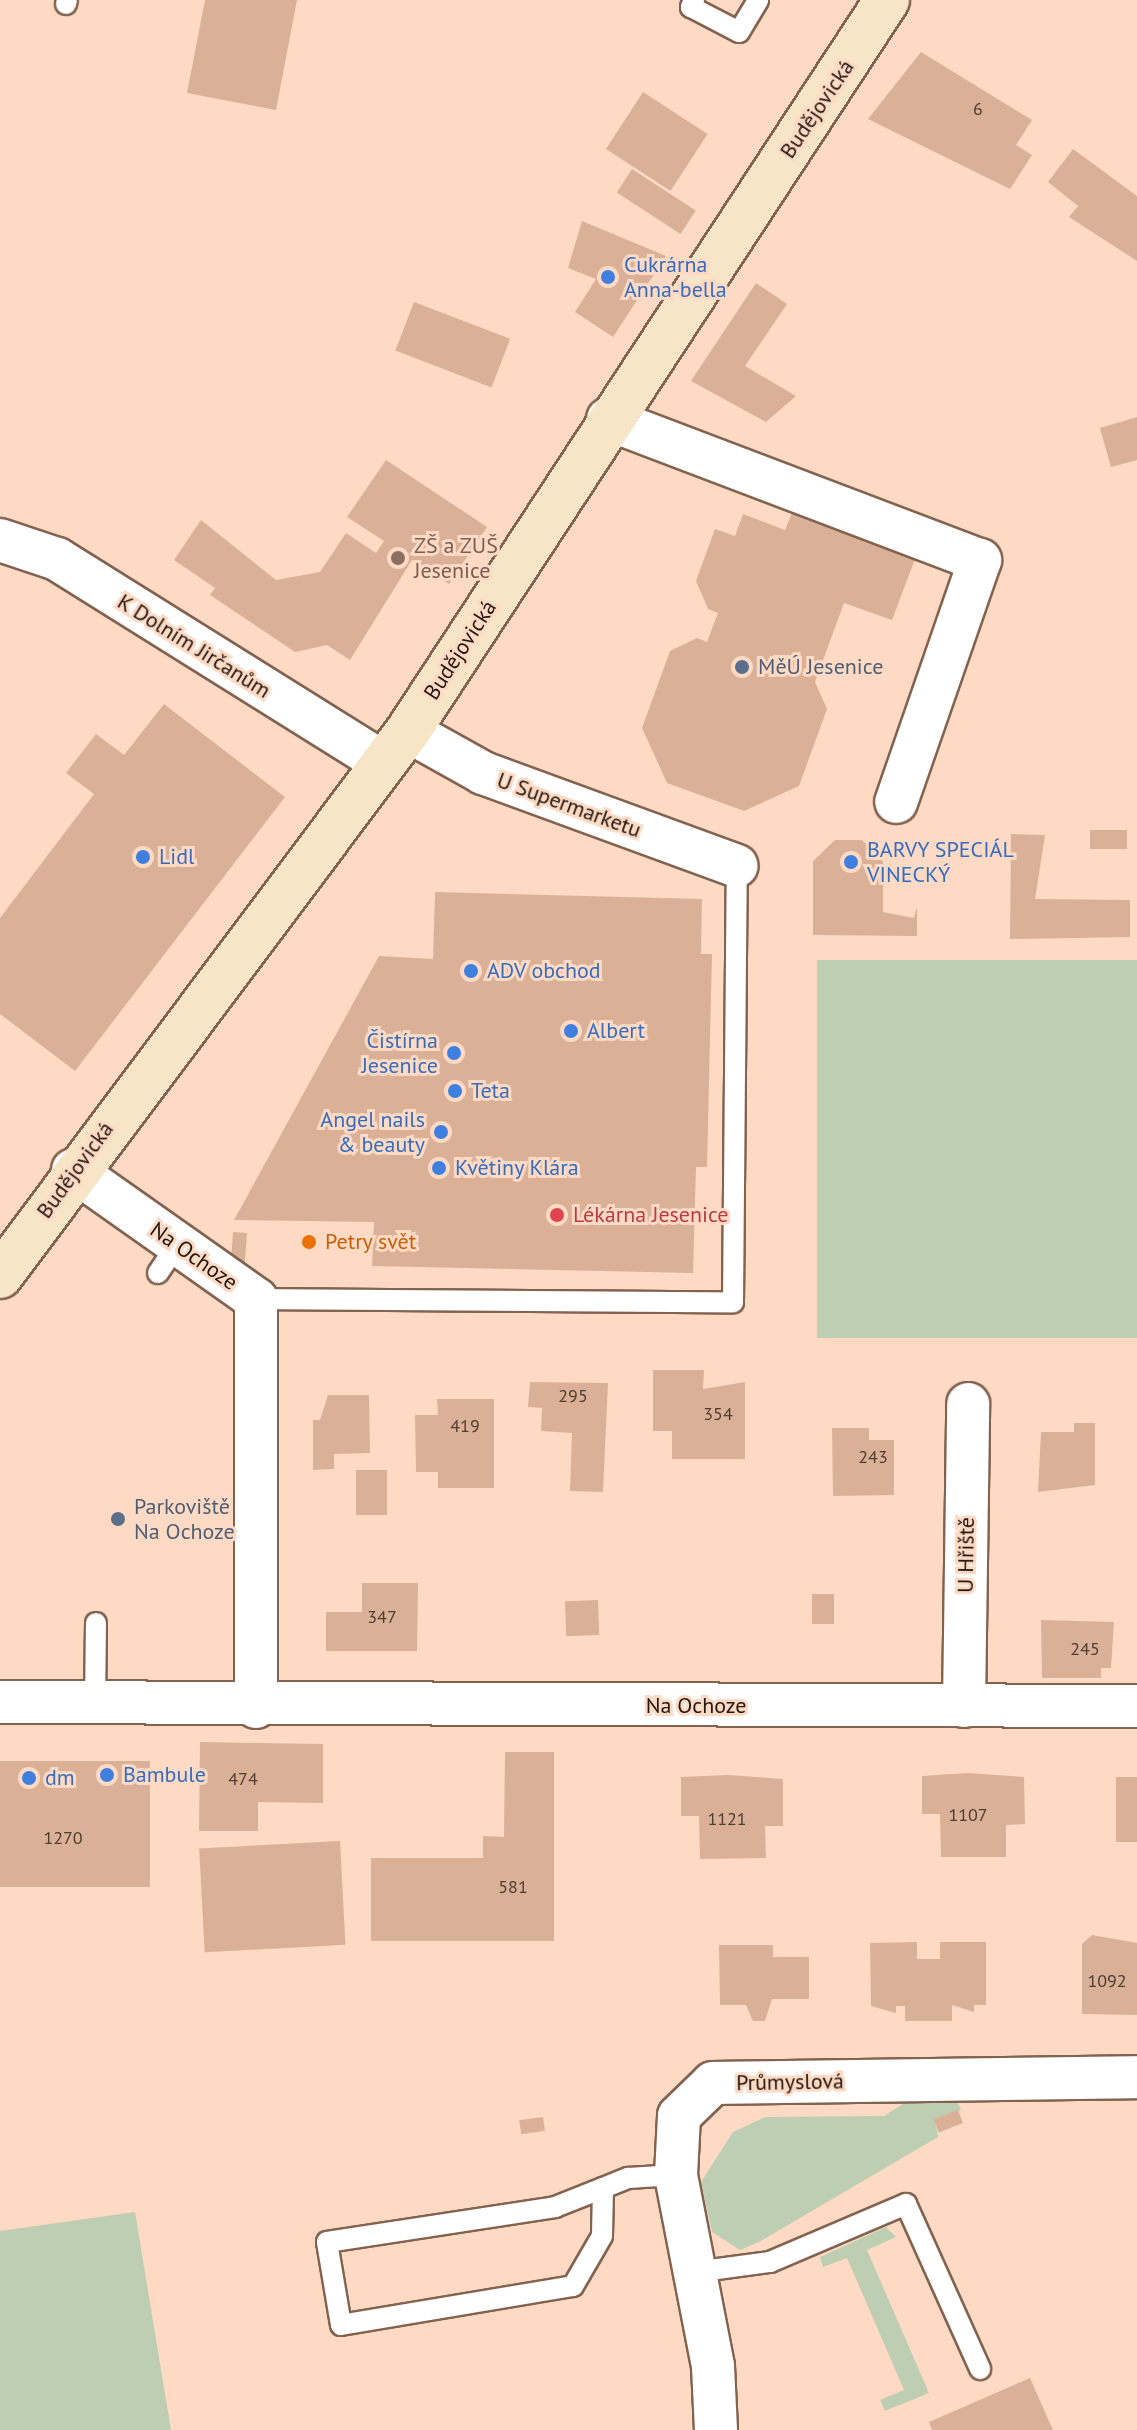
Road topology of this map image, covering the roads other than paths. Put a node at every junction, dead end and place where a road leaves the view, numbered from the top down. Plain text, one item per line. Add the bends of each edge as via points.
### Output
1 (694, 0) edge
2 (758, 0) edge
3 (887, 0) edge
4 (608, 419) junction
5 (0, 540) edge
6 (396, 747) junction
7 (896, 802) dead end
8 (737, 866) joint
9 (73, 1170) junction
10 (0, 1276) edge
11 (256, 1299) junction
12 (968, 1404) dead end
13 (96, 1623) dead end
14 (0, 1702) edge
15 (95, 1704) junction
16 (964, 1706) junction
17 (1137, 1706) edge
18 (256, 1707) junction
19 (1137, 2077) edge
20 (676, 2175) junction
21 (603, 2188) junction
22 (695, 2272) junction
23 (980, 2369) dead end
24 (716, 2430) edge

1 - 2 lane via 691,7 739,32
3 - 4 main road, Budějovická
4 - 6 main road, Budějovická
4 - 7 street via 980,560
5 - 6 street, K Dolním Jirčanům via 57,559
6 - 8 street, U Supermarketu via 483,773
6 - 9 main road, Budějovická
8 - 11 lane via 733,1302
9 - 10 main road, Budějovická
9 - 11 street, Na Ochoze via 168,1259
11 - 18 street, Na Ochoze
12 - 16 street, U Hřiště
13 - 15 lane
14 - 15 street, Na Ochoze
15 - 18 street, Na Ochoze
16 - 17 street, Na Ochoze
16 - 18 street, Na Ochoze
19 - 20 street, Průmyslová via 713,2083 679,2116
20 - 21 lane
20 - 22 street, Průmyslová
21 - 21 lane via 555,2207 327,2242 341,2325 573,2286 602,2236
22 - 23 lane via 770,2262 906,2204
22 - 24 street, Průmyslová via 713,2366

